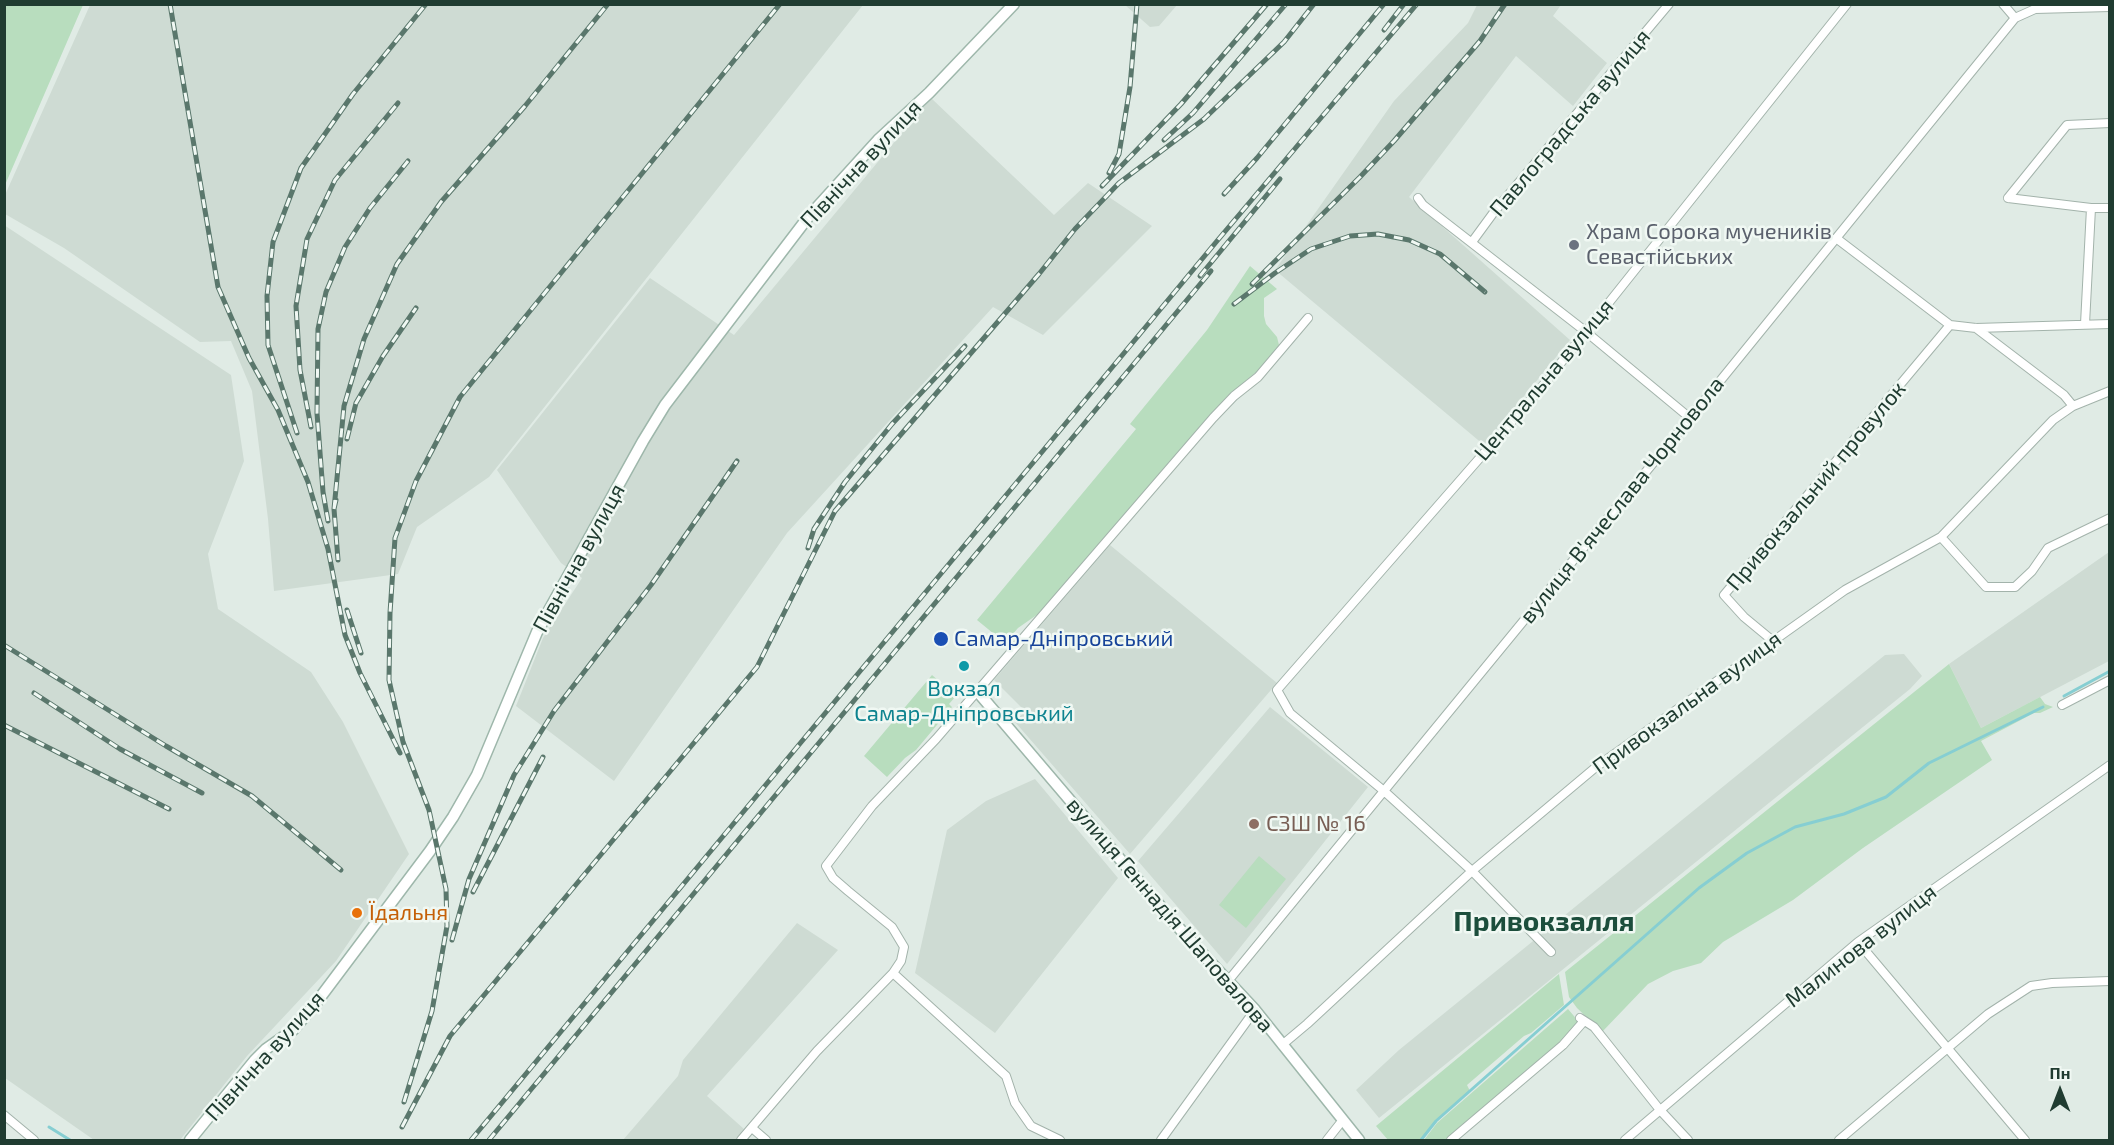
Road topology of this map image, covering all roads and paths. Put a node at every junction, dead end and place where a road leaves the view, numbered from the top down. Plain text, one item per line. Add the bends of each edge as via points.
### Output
1 (1014, 4) edge
2 (1669, 4) edge
3 (1847, 4) edge
4 (2002, 4) edge
5 (2109, 7) edge
6 (2015, 18) junction
7 (2109, 123) edge
8 (1418, 198) dead end
9 (2091, 208) junction
10 (2109, 208) edge
11 (1836, 238) junction
12 (1472, 242) junction
13 (1308, 318) dead end
14 (2085, 324) junction
15 (2109, 324) edge
16 (1950, 325) junction
17 (1976, 328) junction
18 (1585, 331) junction
19 (2109, 391) edge
20 (2073, 406) junction
21 (1690, 418) junction
22 (2109, 518) edge
23 (1941, 537) junction
24 (1773, 640) junction
25 (2109, 680) edge
26 (977, 691) junction
27 (2062, 705) dead end
28 (2109, 765) edge
29 (1384, 791) junction
30 (1472, 871) junction
31 (1858, 942) junction
32 (1551, 952) dead end
33 (893, 973) junction
34 (1228, 981) junction
35 (2109, 981) edge
36 (1255, 1010) junction
37 (1282, 1045) junction
38 (1947, 1049) junction
39 (1660, 1110) junction
40 (4, 1115) edge
41 (1342, 1121) junction
42 (752, 1128) junction
43 (34, 1140) edge
44 (190, 1140) edge
45 (741, 1140) edge
46 (766, 1140) edge
47 (1060, 1140) edge
48 (1161, 1140) edge
49 (1327, 1140) edge
50 (1359, 1140) edge
51 (1451, 1140) edge
52 (1625, 1140) edge
53 (1688, 1140) edge
54 (1839, 1140) edge
55 (2025, 1140) edge

1 - 44 street, Північна вулиця via 816,207 665,405 537,632 477,775 453,817 313,1007 293,1030 255,1060
2 - 12 street, Павлоградська вулиця
3 - 18 street, Центральна вулиця
4 - 6 street
5 - 6 street via 2035,9
6 - 11 street, вулиця В'ячеслава Чорновола
7 - 9 street via 2067,125 2008,198
8 - 12 street
9 - 10 street
9 - 14 street
11 - 16 street
11 - 21 street, вулиця В'ячеслава Чорновола
12 - 18 street
13 - 26 street via 1258,377 1213,418
14 - 15 street
14 - 17 street
16 - 17 street
16 - 24 street, Привокзальний провулок via 1724,595
17 - 20 street via 2064,394
18 - 21 street
18 - 29 street, Центральна вулиця via 1540,389 1277,690 1290,713
19 - 20 street, Привокзальна вулиця
20 - 23 street, Привокзальна вулиця via 2053,420
21 - 29 street, вулиця В'ячеслава Чорновола
22 - 23 street via 2048,548 2032,571 2014,587 1986,587
23 - 24 street, Привокзальна вулиця via 1845,590
24 - 30 street, Привокзальна вулиця via 1596,767
25 - 27 street
26 - 33 street via 878,800 826,866 833,878 892,927 904,947
26 - 34 street, вулиця Геннадія Шаповалова
28 - 31 street, Малинова вулиця
29 - 30 street
29 - 34 street, вулиця В'ячеслава Чорновола
30 - 32 street
30 - 37 street, Привокзальна вулиця
31 - 38 street
31 - 39 street, Малинова вулиця
33 - 42 street via 817,1051
33 - 47 street via 1006,1076 1015,1103 1031,1126
34 - 36 street, вулиця Геннадія Шаповалова
35 - 38 street via 2031,986 1988,1014
36 - 37 street, вулиця Геннадія Шаповалова
36 - 48 street
37 - 41 street, вулиця Геннадія Шаповалова
38 - 54 street
38 - 55 street
39 - 51 street via 1594,1027 1582,1019 1563,1046
39 - 52 street, Малинова вулиця
39 - 53 street
40 - 43 street
41 - 49 street
41 - 50 street, вулиця Геннадія Шаповалова
42 - 45 street
42 - 46 street

